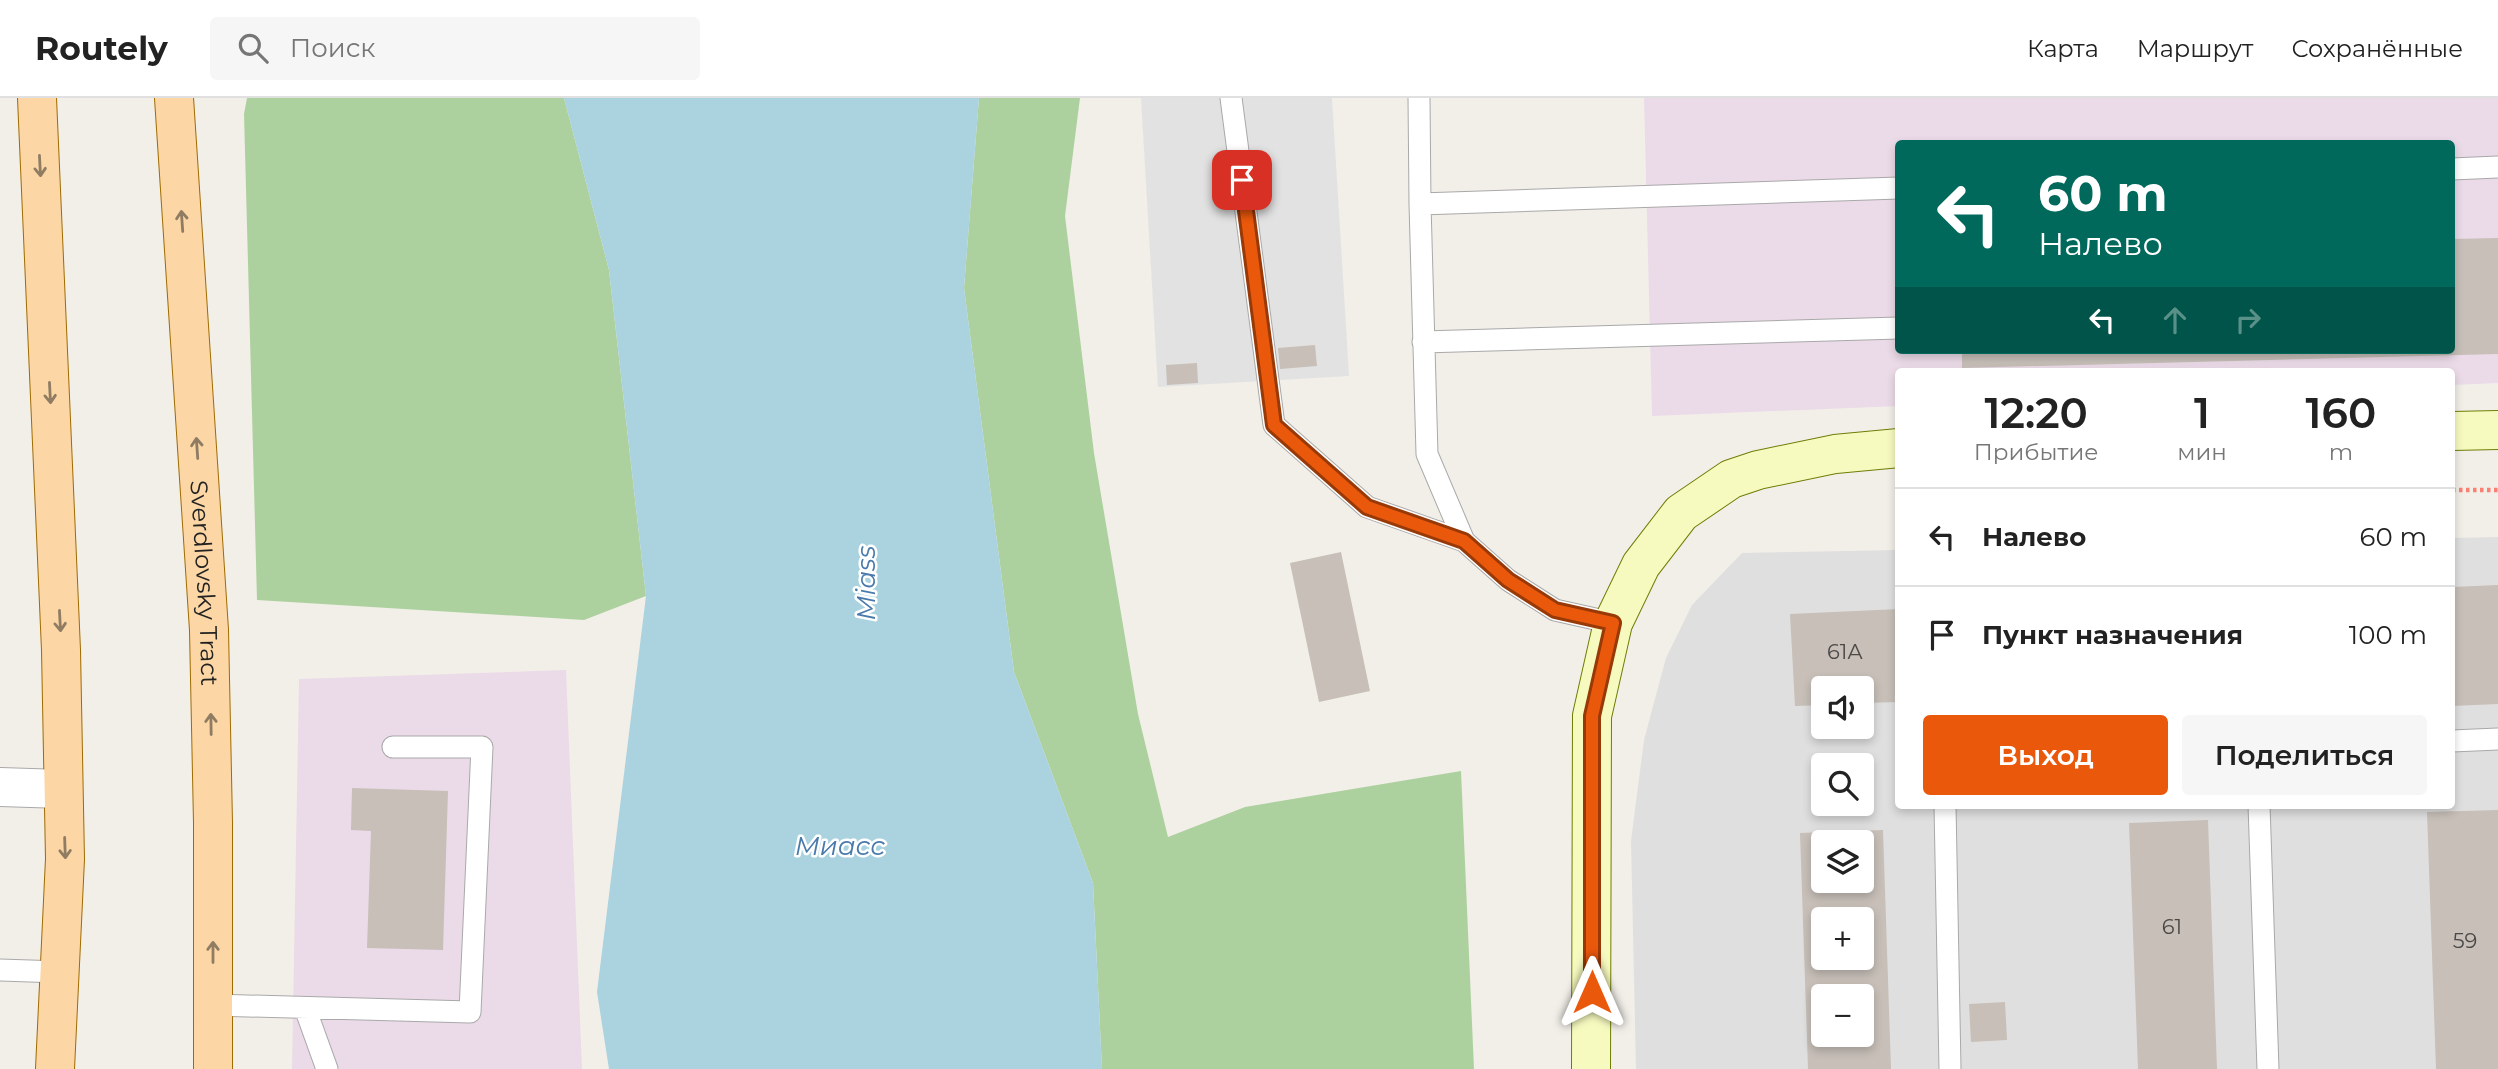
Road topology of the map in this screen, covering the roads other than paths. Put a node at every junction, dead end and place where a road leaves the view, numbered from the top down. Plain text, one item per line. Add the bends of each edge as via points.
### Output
1 (37, 98) edge
2 (174, 98) edge
3 (1231, 98) edge
4 (1419, 98) edge
5 (2498, 167) edge
6 (2455, 169) edge
7 (1895, 188) edge
8 (1420, 204) junction
9 (1895, 328) edge
10 (1423, 342) junction
11 (2498, 430) edge
12 (2455, 431) edge
13 (1895, 448) edge
14 (1464, 541) junction
15 (1613, 623) junction
16 (2498, 739) edge
17 (2455, 741) edge
18 (393, 747) dead end
19 (0, 788) edge
20 (62, 789) junction
21 (1945, 809) edge
22 (2259, 809) edge
23 (0, 971) edge
24 (60, 972) junction
25 (213, 1005) junction
26 (305, 1008) junction
27 (55, 1069) edge
28 (213, 1069) edge
29 (327, 1069) edge
30 (1591, 1069) edge
31 (1950, 1069) edge
32 (2268, 1069) edge

1 -> 20 main road via 61,650
25 -> 2 main road, Sverdlovsky Tract via 209,630
3 - 14 lane via 1274,425 1367,507
4 - 8 lane
5 - 6 lane
7 - 8 lane
8 - 10 lane
9 - 10 lane
10 - 14 lane via 1427,454
11 - 12 main road
13 - 15 main road via 1835,454 1731,479 1681,513 1641,565
14 - 15 lane via 1508,580 1555,610
15 - 30 main road via 1592,716
16 - 17 lane
18 - 26 lane via 482,747 470,1012
19 - 20 street
20 -> 24 main road via 65,859
21 - 31 lane
22 - 32 lane
23 - 24 lane
24 - 27 main road
25 - 26 lane
25 - 28 main road, Sverdlovsky Tract
26 - 29 lane

